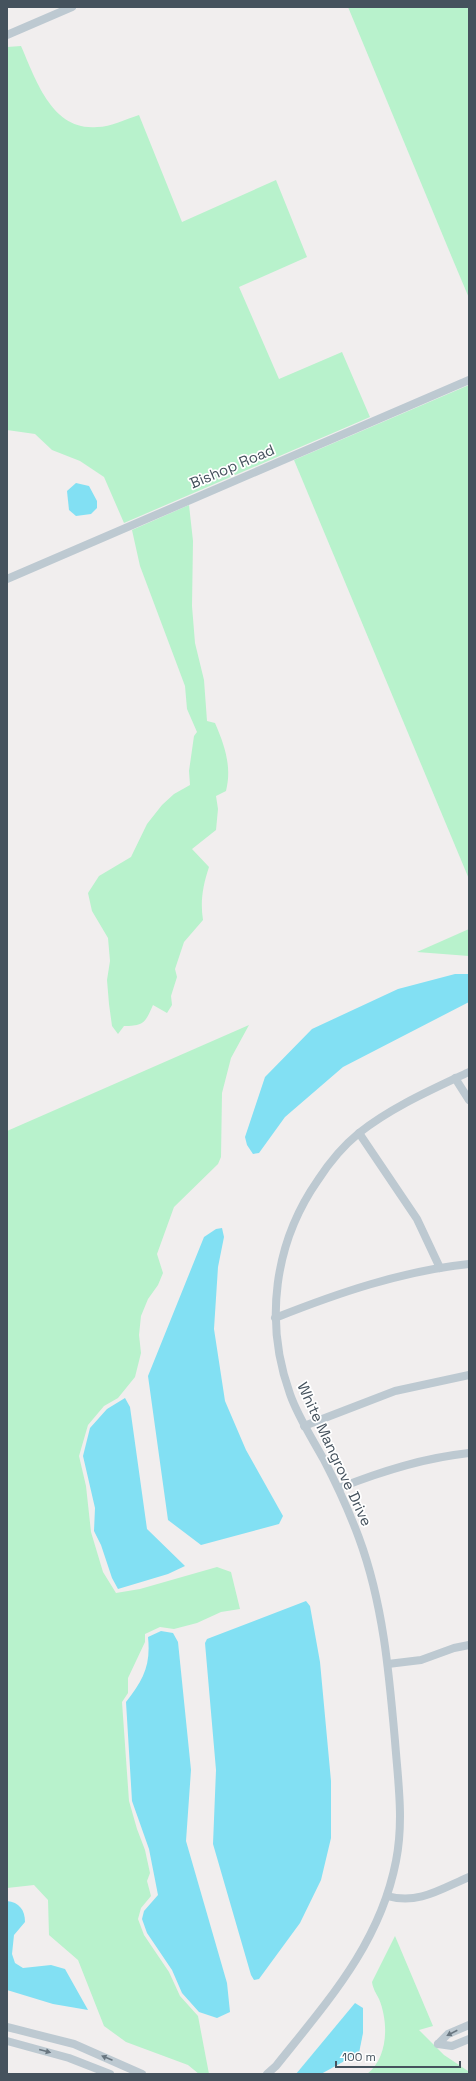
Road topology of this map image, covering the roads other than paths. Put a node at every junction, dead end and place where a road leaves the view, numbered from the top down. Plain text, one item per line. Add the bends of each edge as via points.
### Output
1 (72, 7) edge
2 (7, 35) edge
3 (469, 380) edge
4 (7, 579) edge
5 (469, 1072) edge
6 (455, 1078) junction
7 (469, 1100) edge
8 (359, 1133) junction
9 (469, 1264) edge
10 (440, 1268) junction
11 (275, 1318) junction
12 (469, 1375) edge
13 (304, 1426) junction
14 (469, 1453) edge
15 (339, 1488) junction
16 (469, 1645) edge
17 (388, 1664) junction
18 (469, 1877) edge
19 (387, 1896) junction
20 (469, 2025) edge
21 (7, 2027) edge
22 (469, 2039) edge
23 (7, 2041) edge
24 (276, 2066) junction
25 (110, 2074) edge
26 (142, 2074) edge
27 (267, 2074) edge
28 (272, 2074) edge

1 - 2 street
3 - 4 street, Bishop Road
5 - 6 street, White Mangrove Drive
6 - 7 street
6 - 8 street, White Mangrove Drive via 386,1114
8 - 10 street via 417,1219
8 - 11 street, White Mangrove Drive via 326,1168 293,1224 282,1258
9 - 10 street
10 - 11 street via 357,1288
11 - 13 street, White Mangrove Drive via 284,1375
12 - 13 street via 395,1391
13 - 15 street, White Mangrove Drive
14 - 15 street via 410,1463
15 - 17 street, White Mangrove Drive via 369,1568
16 - 17 street via 421,1660
17 - 19 street, White Mangrove Drive via 400,1811 396,1860
18 - 19 street via 418,1898 404,1900
19 - 24 street, White Mangrove Drive via 371,1935 345,1980
20 -> 22 street via 448,2034 438,2044 452,2046
26 -> 21 street via 74,2044
23 -> 25 street via 69,2058
24 - 27 street, White Mangrove Drive
24 - 28 street, White Mangrove Drive

